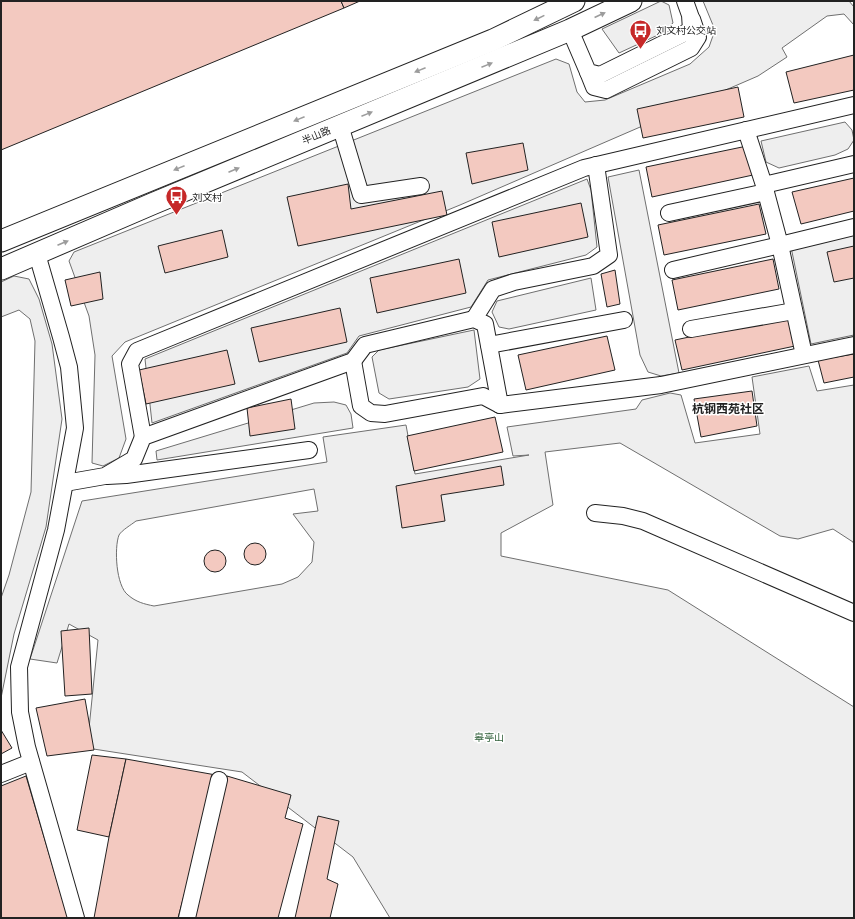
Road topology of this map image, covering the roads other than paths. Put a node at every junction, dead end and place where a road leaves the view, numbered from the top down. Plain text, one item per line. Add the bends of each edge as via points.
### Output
1 (574, 1) edge
2 (631, 1) edge
3 (688, 8) edge
4 (570, 30) junction
5 (854, 104) edge
6 (340, 125) junction
7 (746, 130) junction
8 (854, 164) edge
9 (596, 165) junction
10 (421, 186) dead end
11 (765, 189) junction
12 (668, 213) dead end
13 (854, 227) edge
14 (1, 241) edge
15 (780, 245) junction
16 (37, 254) junction
17 (1, 269) edge
18 (673, 270) dead end
19 (794, 311) junction
20 (474, 319) junction
21 (624, 320) dead end
22 (691, 329) dead end
23 (488, 345) junction
24 (854, 345) edge
25 (804, 355) junction
26 (353, 361) junction
27 (500, 406) junction
28 (143, 436) junction
29 (309, 450) dead end
30 (105, 476) junction
31 (65, 484) junction
32 (594, 513) dead end
33 (854, 613) edge
34 (31, 762) junction
35 (1, 774) edge
36 (220, 780) dead end
37 (76, 918) edge
38 (187, 918) edge

1 -> 14 main road via 493,40
4 -> 2 main road, 半山路
3 - 4 street via 691,30 600,76 588,72
6 -> 4 main road, 半山路
5 - 7 street
6 - 10 street via 362,195
16 -> 6 main road, 半山路
7 - 9 street
7 - 11 street
8 - 11 street
9 - 20 street via 609,255 593,266 514,282 493,289
9 - 28 street via 136,351 130,364
11 - 12 street
11 - 15 street
13 - 15 street
15 - 18 street
15 - 19 street
16 - 17 main road, 半山路
16 - 31 street via 69,367 75,428
19 - 22 street
19 - 25 street
20 - 23 street via 485,324
20 - 26 street via 365,345
21 - 23 street
23 - 27 street
24 - 25 street
25 - 27 street via 661,385
26 - 27 street via 361,406 371,413 385,414 483,396
26 - 28 street
28 - 30 street via 134,458
29 - 30 street
30 - 31 street
31 - 34 street via 56,530 19,667 20,712
32 - 33 street via 643,521
34 - 35 street
34 - 37 street
36 - 38 street

